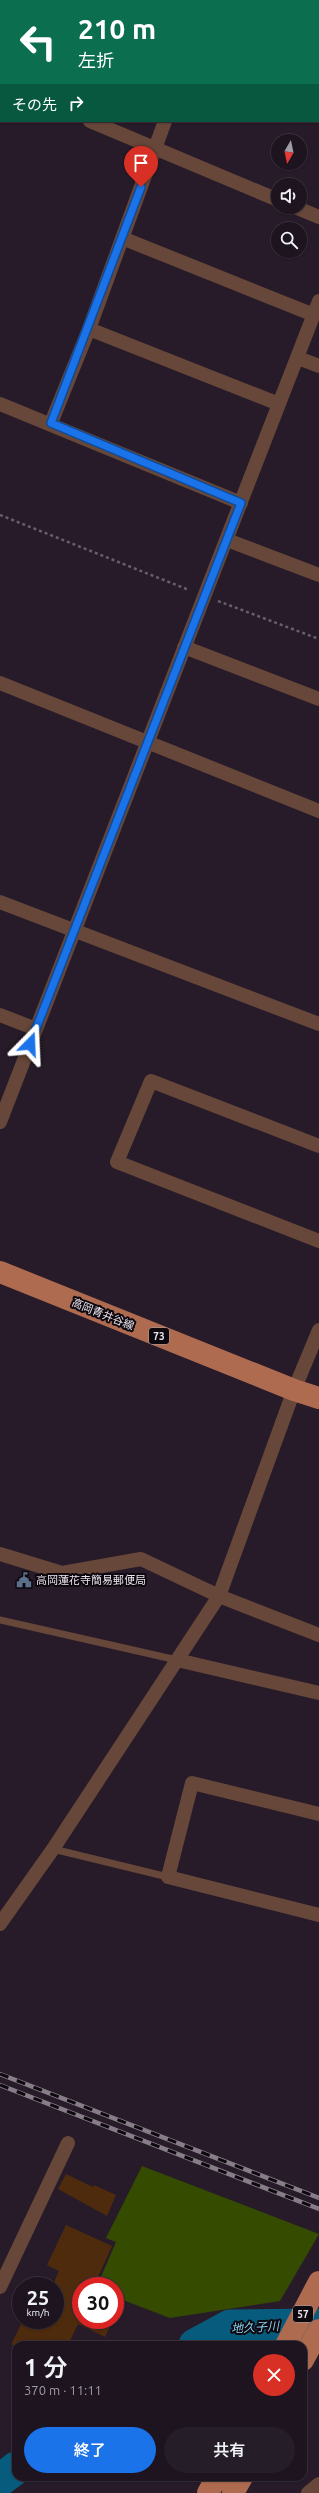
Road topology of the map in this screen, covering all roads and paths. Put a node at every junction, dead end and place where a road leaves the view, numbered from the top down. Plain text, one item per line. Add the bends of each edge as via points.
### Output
1 (92, 122) edge
2 (165, 122) edge
3 (154, 148) junction
4 (271, 197) edge
5 (307, 212) edge
6 (319, 217) edge
7 (122, 238) junction
8 (319, 301) edge
9 (314, 315) junction
10 (89, 329) junction
11 (298, 358) junction
12 (319, 366) edge
13 (0, 404) edge
14 (279, 404) junction
15 (51, 423) junction
16 (241, 503) junction
17 (0, 515) edge
18 (227, 540) junction
19 (319, 575) edge
20 (204, 596) junction
21 (319, 639) edge
22 (184, 648) junction
23 (0, 683) edge
24 (319, 699) edge
25 (147, 744) junction
26 (319, 811) edge
27 (0, 902) edge
28 (75, 930) junction
29 (0, 1015) edge
30 (319, 1024) edge
31 (36, 1029) junction
32 (1, 1118) edge
33 (319, 1146) edge
34 (319, 1241) edge
35 (0, 1272) edge
36 (319, 1330) edge
37 (294, 1390) junction
38 (319, 1398) edge
39 (0, 1554) edge
40 (219, 1596) junction
41 (0, 1620) edge
42 (319, 1635) edge
43 (177, 1660) junction
44 (319, 1693) edge
45 (319, 1814) edge
46 (53, 1849) junction
47 (168, 1877) junction
48 (319, 1915) edge
49 (0, 1924) edge
50 (68, 2143) dead end
51 (319, 2282) edge
52 (0, 2287) edge
53 (319, 2330) edge
54 (288, 2341) edge
55 (307, 2352) edge
56 (214, 2481) edge
57 (240, 2481) edge
58 (319, 2484) edge
59 (208, 2493) edge
60 (233, 2493) edge
61 (308, 2493) edge

1 - 3 street
2 - 3 street
3 - 4 street
3 - 7 street
5 - 6 street
7 - 9 street
7 - 10 street
8 - 9 street
9 - 11 street
10 - 14 street
10 - 15 street
11 - 12 street
11 - 14 street
13 - 15 street
14 - 16 street
15 - 16 street
16 - 18 street
17 - 20 path
18 - 19 street
18 - 20 street
20 - 21 path
20 - 22 street
22 - 24 street
22 - 25 street
23 - 25 street
25 - 26 street
25 - 28 street
27 - 28 street
28 - 30 street
28 - 31 street
29 - 31 street
31 - 32 street
33 - 34 street via 151,1080 117,1162
35 - 37 main road, 高岡青井谷線 / 73
36 - 37 street
37 - 38 main road, 高岡青井谷線 / 73
37 - 40 street
39 - 40 street via 62,1574 141,1559
40 - 42 street
40 - 43 street
41 - 43 lane
43 - 44 street
43 - 46 street
45 - 47 street via 192,1783
46 - 47 lane
46 - 49 street
47 - 48 street
50 - 52 street
51 - 54 main road, 57
53 - 55 main road, 57
56 - 59 main road
57 - 60 main road
58 - 61 street

